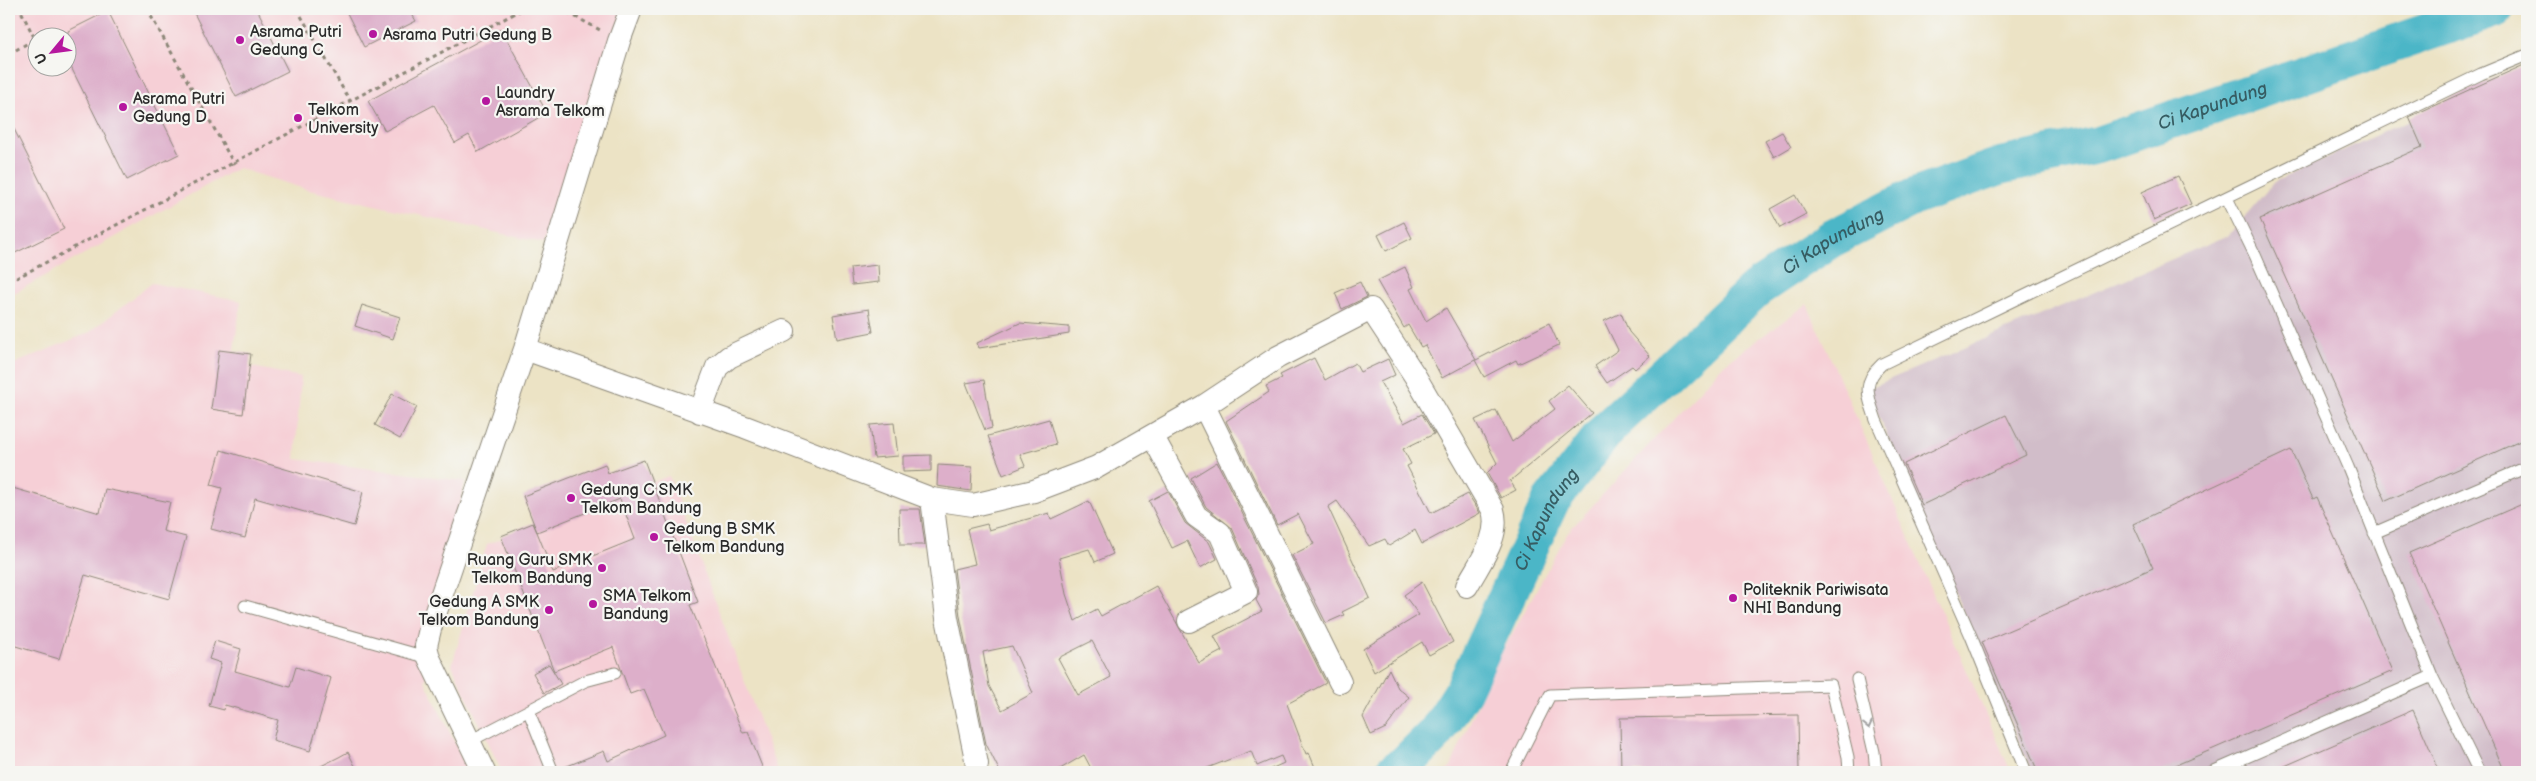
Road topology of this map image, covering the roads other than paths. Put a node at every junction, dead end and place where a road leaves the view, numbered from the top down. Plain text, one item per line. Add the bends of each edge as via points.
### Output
1 (631, 9) edge
2 (2527, 55) edge
3 (2227, 198) junction
4 (784, 332) dead end
5 (525, 349) junction
6 (1204, 406) junction
7 (700, 412) junction
8 (1153, 437) junction
9 (2527, 467) edge
10 (932, 499) junction
11 (2374, 533) junction
12 (1467, 586) dead end
13 (245, 606) dead end
14 (1189, 621) dead end
15 (428, 658) junction
16 (615, 673) dead end
17 (2432, 676) junction
18 (1857, 679) dead end
19 (1340, 682) dead end
20 (529, 712) junction
21 (470, 741) junction
22 (484, 772) edge
23 (553, 772) edge
24 (975, 772) edge
25 (1511, 772) edge
26 (1849, 772) edge
27 (1876, 772) edge
28 (2026, 772) edge
29 (2212, 772) edge
30 (2479, 772) edge

1 - 5 street
2 - 3 lane via 2481,74
3 - 11 lane via 2255,254
3 - 28 lane via 1882,364 1872,373 1868,383 1867,394 1876,420 1971,636
4 - 7 street via 723,361 713,373
5 - 7 street
5 - 15 street via 430,629 426,646
6 - 8 street
6 - 12 street via 1278,357 1371,308 1415,376 1493,510 1496,519 1493,537
6 - 19 street
7 - 10 street
8 - 10 street via 1097,467 1034,491 973,505
8 - 14 street via 1196,516 1220,533 1246,592
9 - 11 lane
10 - 24 street via 947,618 977,764
11 - 17 lane
13 - 15 lane
15 - 21 street
16 - 20 lane via 585,681
17 - 29 lane
17 - 30 lane
18 -> 27 lane
20 - 21 lane
20 - 23 lane
21 - 22 street
25 - 26 lane via 1550,695 1831,685

